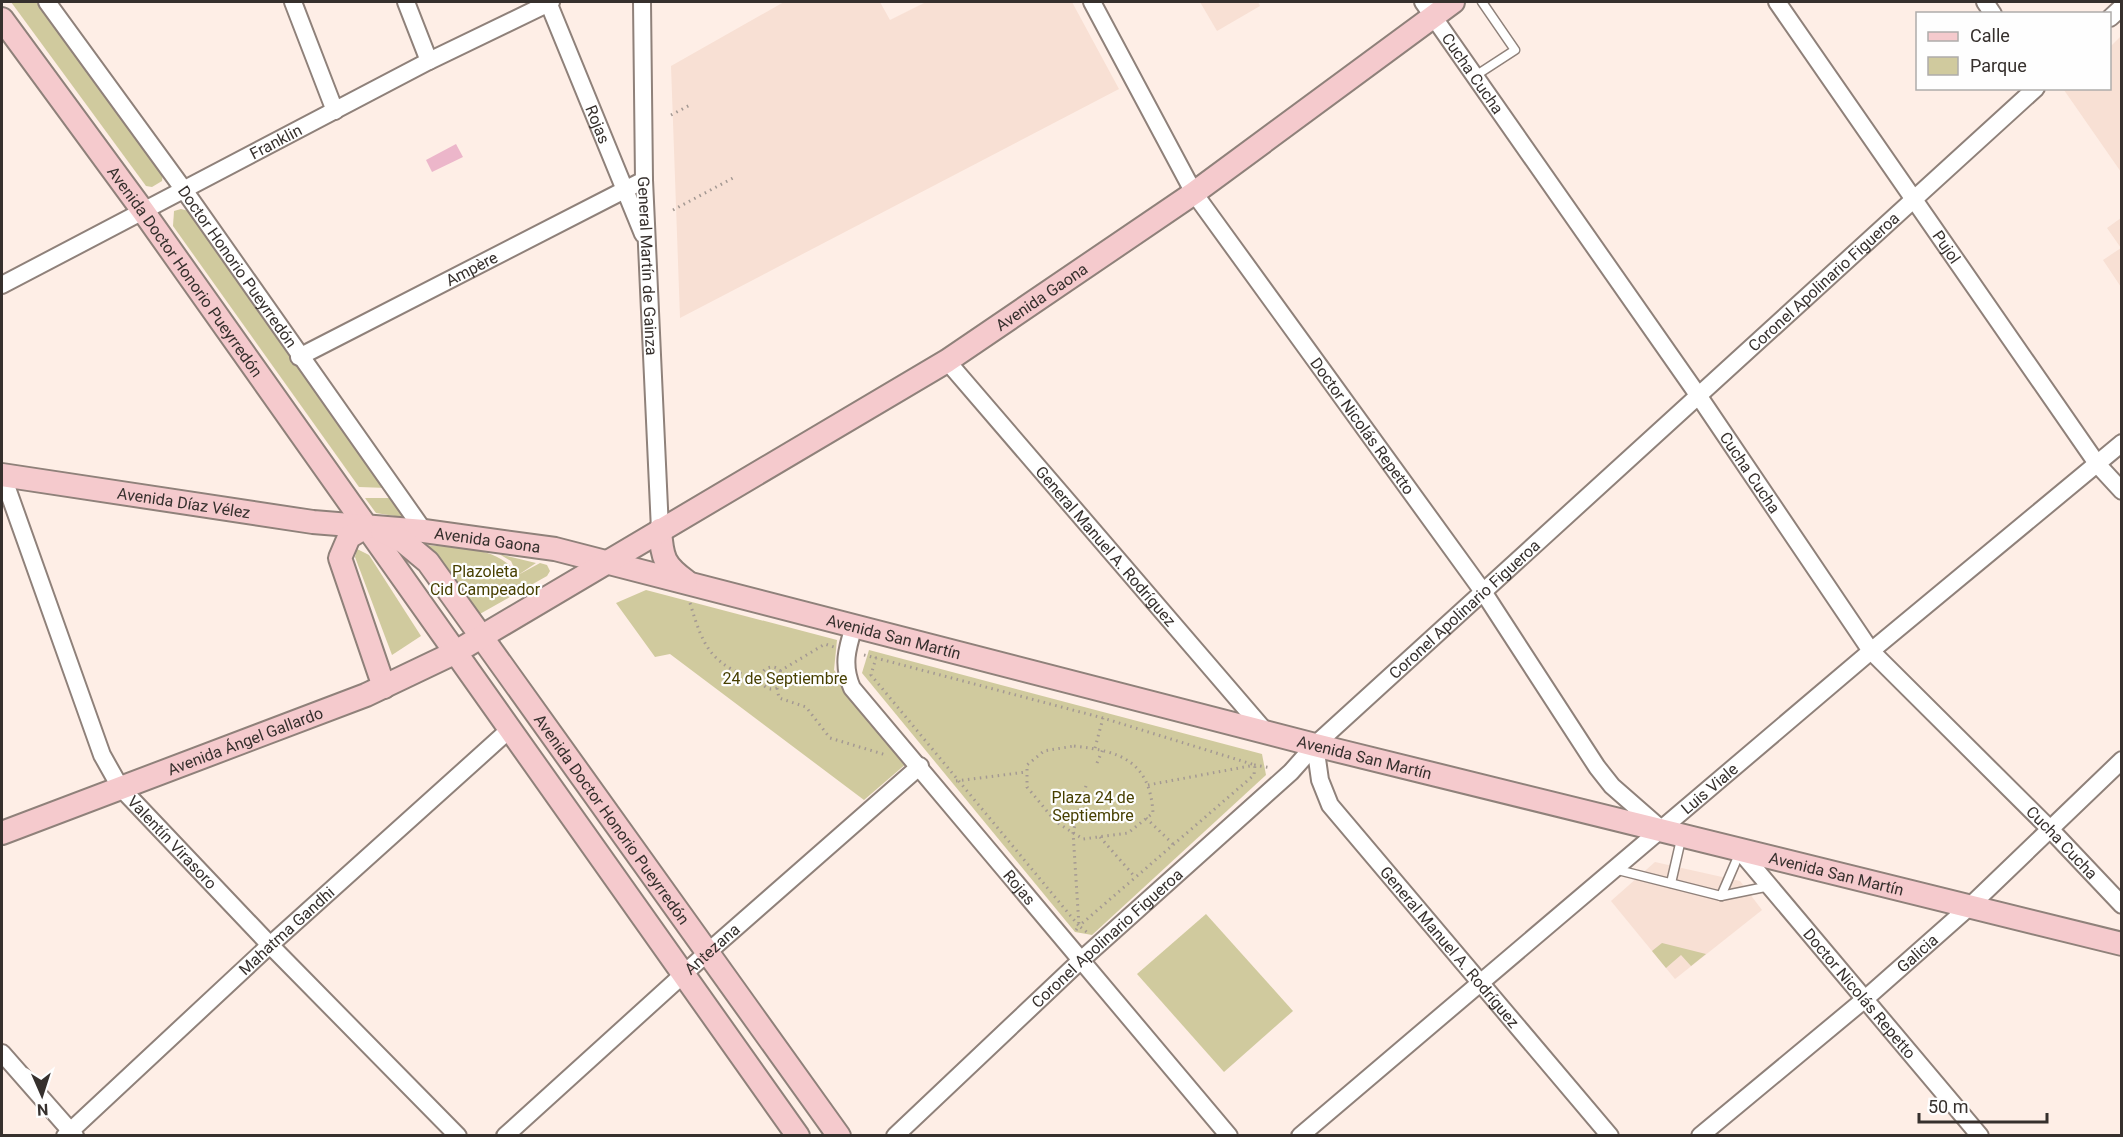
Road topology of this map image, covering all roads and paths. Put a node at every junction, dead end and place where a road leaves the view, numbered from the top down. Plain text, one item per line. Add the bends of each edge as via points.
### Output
1 (48, 2) edge
2 (293, 2) edge
3 (406, 2) edge
4 (549, 2) edge
5 (642, 2) edge
6 (1092, 2) edge
7 (1453, 2) edge
8 (1482, 2) edge
9 (1777, 2) edge
10 (1429, 9) edge
11 (2, 19) edge
12 (429, 61) junction
13 (1475, 76) junction
14 (2034, 90) edge
15 (692, 104) dead end
16 (335, 111) junction
17 (671, 115) dead end
18 (733, 178) dead end
19 (644, 180) junction
20 (184, 190) junction
21 (623, 190) junction
22 (1194, 193) junction
23 (1915, 200) junction
24 (673, 210) dead end
25 (143, 211) junction
26 (648, 246) junction
27 (2, 285) edge
28 (299, 357) junction
29 (947, 361) junction
30 (1698, 395) junction
31 (2121, 443) edge
32 (2098, 465) junction
33 (2, 475) edge
34 (2121, 491) edge
35 (367, 526) junction
36 (424, 531) junction
37 (660, 531) junction
38 (609, 562) junction
39 (689, 591) junction
40 (1484, 593) junction
41 (854, 626) junction
42 (481, 636) junction
43 (825, 644) dead end
44 (1871, 651) junction
45 (454, 652) junction
46 (864, 655) dead end
47 (876, 658) junction
48 (780, 671) junction
49 (760, 681) junction
50 (384, 687) junction
51 (777, 688) junction
52 (1103, 718) junction
53 (509, 730) junction
54 (1266, 732) junction
55 (1315, 745) junction
56 (1095, 748) junction
57 (1103, 749) junction
58 (2121, 760) edge
59 (1097, 763) dead end
60 (1256, 765) junction
61 (920, 766) junction
62 (1027, 772) junction
63 (1291, 772) junction
64 (956, 781) junction
65 (1148, 785) junction
66 (1086, 786) dead end
67 (120, 787) junction
68 (1146, 818) junction
69 (1661, 829) junction
70 (2050, 829) junction
71 (1073, 832) junction
72 (2, 833) edge
73 (1682, 835) junction
74 (1100, 837) junction
75 (1174, 845) junction
76 (1740, 851) junction
77 (1614, 869) junction
78 (1136, 877) junction
79 (1671, 883) junction
80 (1770, 886) junction
81 (1721, 896) junction
82 (2121, 905) edge
83 (1968, 908) junction
84 (1079, 926) junction
85 (1101, 943) junction
86 (1066, 944) junction
87 (2121, 944) edge
88 (270, 945) junction
89 (708, 952) junction
90 (1080, 961) junction
91 (683, 974) junction
92 (1479, 982) junction
93 (1865, 999) junction
94 (2, 1053) edge
95 (70, 1134) edge
96 (458, 1136) edge
97 (506, 1136) edge
98 (798, 1136) edge
99 (838, 1136) edge
100 (895, 1136) edge
101 (1228, 1136) edge
102 (1300, 1136) edge
103 (1610, 1136) edge
104 (1700, 1136) edge
105 (1980, 1136) edge

1 - 20 street, Doctor Honorio Pueyrredón
2 - 16 street
3 - 12 street
4 - 12 street, Franklin
4 - 21 street, Rojas
5 - 19 street, General Martín de Gainza
6 - 22 street, Doctor Nicolás Repetto
7 - 10 main road, Avenida Gaona
8 - 13 lane via 1515,50
9 - 23 street, Pujol
10 - 13 street, Cucha Cucha
10 - 22 main road, Avenida Gaona
11 - 25 main road, Avenida Doctor Honorio Pueyrredón
12 - 16 street, Franklin
13 - 30 street, Cucha Cucha
14 - 23 street, Coronel Apolinario Figueroa
15 - 17 path
16 - 20 street, Franklin
18 - 24 path
19 - 21 street, Ampère
19 - 26 street, General Martín de Gainza
20 - 25 street, Franklin
20 - 28 street, Doctor Honorio Pueyrredón
21 - 26 street, Rojas
21 - 28 street, Ampère
22 - 29 main road, Avenida Gaona
22 - 40 street, Doctor Nicolás Repetto
23 - 30 street, Coronel Apolinario Figueroa
23 - 32 street, Pujol
25 - 27 street, Franklin
25 - 35 main road, Avenida Doctor Honorio Pueyrredón
26 - 37 street, General Martín de Gainza
28 - 36 street, Doctor Honorio Pueyrredón
29 - 37 main road, Avenida Gaona
29 - 54 street, General Manuel A. Rodríguez
30 - 40 street, Coronel Apolinario Figueroa
30 - 44 street, Cucha Cucha
31 - 32 street, Luis Viale
32 - 34 street, Pujol
32 - 44 street, Luis Viale
33 - 35 main road, Avenida Díaz Vélez via 313,522
33 - 67 street, Valentín Virasoro via 102,755
35 - 36 main road, Avenida Gaona
35 - 42 main road, Avenida Doctor Honorio Pueyrredón via 404,542 428,562
35 - 45 main road, Avenida Doctor Honorio Pueyrredón
35 - 50 main road via 349,537 340,558
36 - 38 main road, Avenida Gaona via 555,549
37 - 38 main road, Avenida Gaona
37 - 39 main road via 667,565
38 - 39 main road, Avenida San Martín
38 - 42 main road, Avenida Gaona
39 - 41 main road, Avenida San Martín
39 - 49 path via 711,654 732,672
40 - 55 street, Coronel Apolinario Figueroa
40 - 69 street, Doctor Nicolás Repetto via 1612,786
41 - 54 main road, Avenida San Martín
41 - 61 street, Rojas via 845,657 845,673 852,688
42 - 45 main road, Avenida Ángel Gallardo
42 - 89 main road, Avenida Doctor Honorio Pueyrredón
43 - 48 path
44 - 69 street, Luis Viale
44 - 70 street, Cucha Cucha
45 - 50 main road, Avenida Ángel Gallardo
45 - 53 main road, Avenida Doctor Honorio Pueyrredón
46 - 47 path
47 - 52 path
47 - 64 path via 870,675
48 - 49 path via 771,666 766,668
48 - 51 path via 783,680
49 - 51 path via 767,689
50 - 67 main road, Avenida Ángel Gallardo
51 - 61 path via 779,698 806,707 830,738
52 - 56 path
52 - 60 path
53 - 88 street, Mahatma Gandhi
53 - 91 main road, Avenida Doctor Honorio Pueyrredón
54 - 55 main road, Avenida San Martín
55 - 63 street, Coronel Apolinario Figueroa
55 - 69 main road, Avenida San Martín
55 - 92 street, General Manuel A. Rodríguez via 1320,780 1330,805
56 - 57 path
56 - 62 path via 1074,746 1044,751 1027,765
57 - 59 path
57 - 65 path via 1123,756 1142,771
58 - 70 street, Galicia
60 - 63 path
60 - 65 path
60 - 75 path via 1254,775
61 - 86 street, Rojas
61 - 89 street, Antezana
62 - 64 path
62 - 71 path via 1027,787 1034,798 1056,822
63 - 85 street, Coronel Apolinario Figueroa
64 - 84 path
65 - 68 path via 1153,813
66 - 71 path
67 - 72 main road, Avenida Ángel Gallardo
67 - 88 street, Valentín Virasoro
68 - 74 path via 1128,833
68 - 75 path
69 - 73 main road, Avenida San Martín
69 - 77 street, Luis Viale
70 - 82 street, Cucha Cucha
70 - 83 street, Galicia
71 - 74 path via 1083,839
71 - 84 path
73 - 76 main road, Avenida San Martín
73 - 79 lane
74 - 78 path
75 - 78 path
76 - 80 street, Doctor Nicolás Repetto
76 - 81 lane
76 - 83 main road, Avenida San Martín
77 - 79 lane
77 - 92 street, Luis Viale
78 - 84 path
79 - 81 lane
80 - 81 lane
80 - 93 street, Doctor Nicolás Repetto
83 - 87 main road, Avenida San Martín
83 - 93 street, Galicia
84 - 85 path
84 - 86 path
85 - 90 street, Coronel Apolinario Figueroa
86 - 90 street, Rojas
88 - 95 street, Mahatma Gandhi
88 - 96 street, Valentín Virasoro
89 - 91 street, Antezana
89 - 99 main road, Avenida Doctor Honorio Pueyrredón
90 - 100 street, Coronel Apolinario Figueroa
90 - 101 street, Rojas
91 - 97 street, Antezana
91 - 98 main road, Avenida Doctor Honorio Pueyrredón
92 - 102 street, Luis Viale
92 - 103 street, General Manuel A. Rodríguez
93 - 104 street, Galicia
93 - 105 street, Doctor Nicolás Repetto
94 - 95 street

